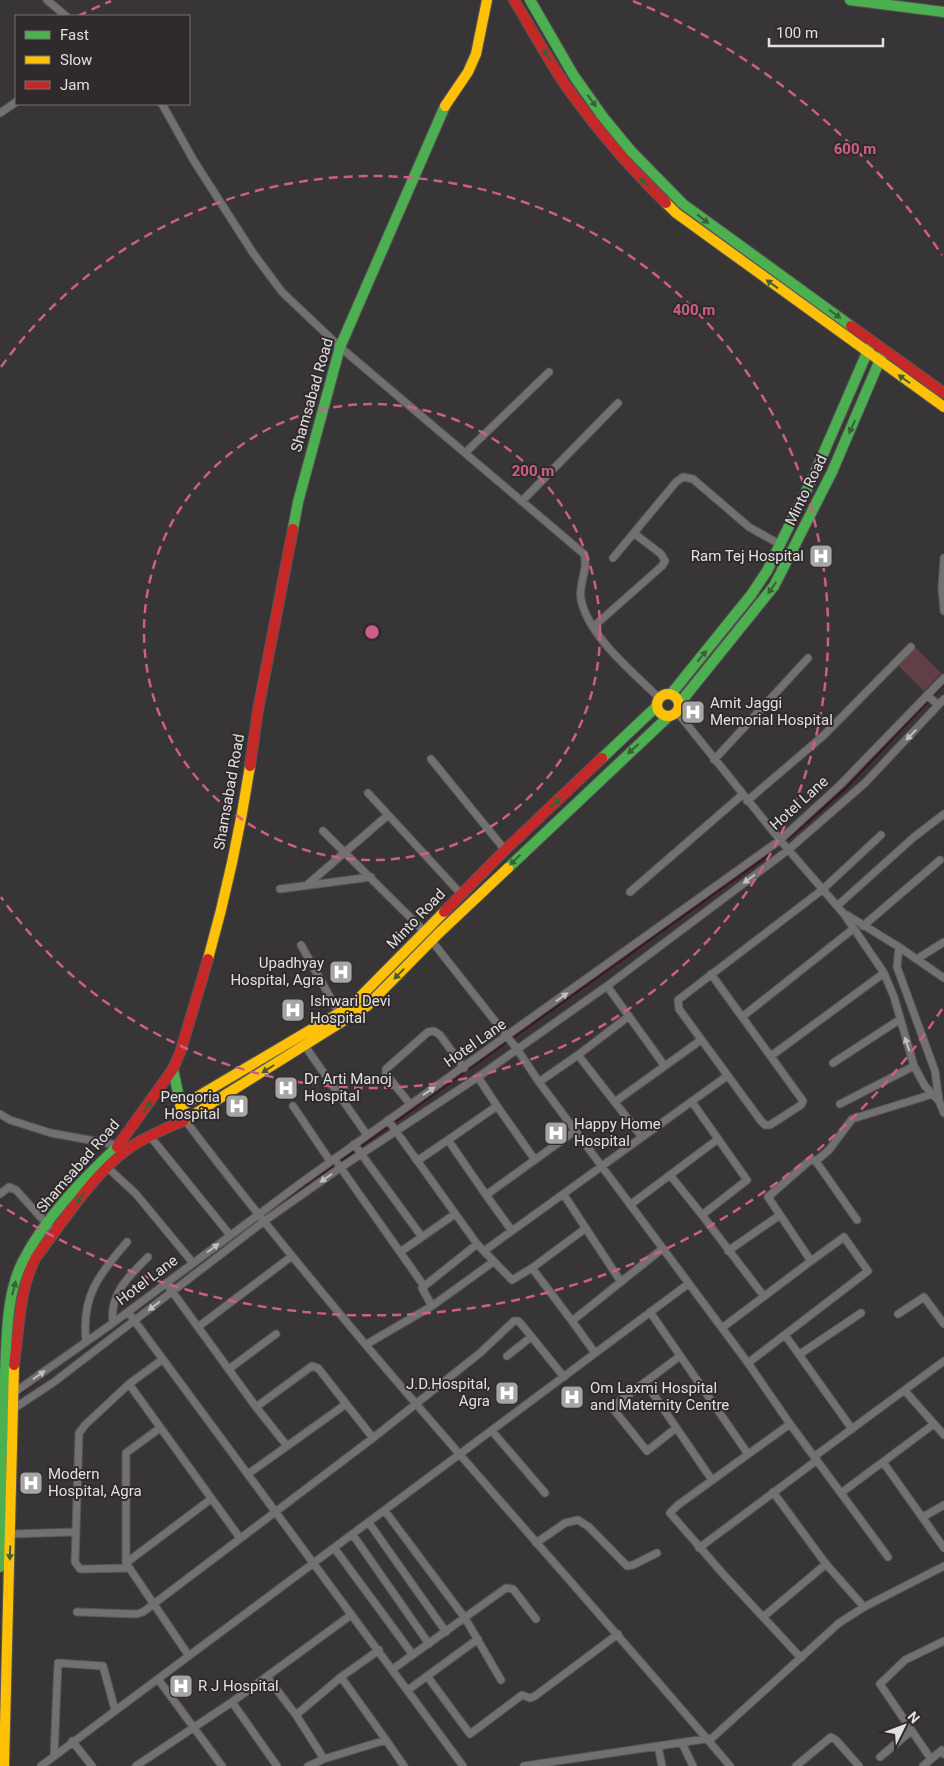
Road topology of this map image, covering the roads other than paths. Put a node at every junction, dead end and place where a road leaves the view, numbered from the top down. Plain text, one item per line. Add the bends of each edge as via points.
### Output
1 (47, 0) edge
2 (487, 0) edge
3 (514, 0) edge
4 (530, 0) edge
5 (850, 0) edge
6 (923, 5) edge
7 (944, 12) edge
8 (65, 15) edge
9 (15, 103) edge
10 (163, 105) edge
11 (0, 113) edge
12 (871, 341) junction
13 (340, 347) junction
14 (885, 350) junction
15 (867, 353) junction
16 (880, 362) junction
17 (549, 372) dead end
18 (944, 393) edge
19 (618, 403) dead end
20 (944, 407) edge
21 (466, 452) junction
22 (815, 473) junction
23 (829, 479) junction
24 (522, 502) junction
25 (635, 534) junction
26 (781, 545) junction
27 (613, 558) dead end
28 (944, 558) edge
29 (944, 611) edge
30 (593, 627) junction
31 (911, 647) dead end
32 (808, 658) dead end
33 (944, 678) edge
34 (671, 694) junction
35 (927, 695) junction
36 (944, 699) edge
37 (658, 702) junction
38 (938, 705) junction
39 (675, 711) junction
40 (431, 759) dead end
41 (714, 760) junction
42 (368, 794) dead end
43 (742, 794) junction
44 (747, 801) junction
45 (944, 814) edge
46 (388, 815) junction
47 (324, 831) dead end
48 (882, 835) dead end
49 (780, 840) junction
50 (505, 850) junction
51 (788, 850) junction
52 (345, 852) junction
53 (940, 860) dead end
54 (371, 877) junction
55 (307, 885) junction
56 (280, 889) dead end
57 (822, 890) junction
58 (630, 892) dead end
59 (461, 894) junction
60 (837, 906) junction
61 (844, 914) junction
62 (863, 926) junction
63 (853, 929) junction
64 (424, 931) junction
65 (432, 940) junction
66 (944, 942) edge
67 (301, 945) dead end
68 (899, 947) junction
69 (917, 959) junction
70 (884, 973) junction
71 (711, 974) junction
72 (944, 978) edge
73 (607, 986) junction
74 (339, 1013) junction
75 (629, 1016) junction
76 (742, 1017) junction
77 (899, 1020) junction
78 (507, 1036) junction
79 (701, 1040) junction
80 (305, 1046) junction
81 (517, 1049) junction
82 (578, 1055) junction
83 (772, 1056) junction
84 (833, 1063) dead end
85 (664, 1065) junction
86 (914, 1066) junction
87 (464, 1068) junction
88 (173, 1069) junction
89 (727, 1076) junction
90 (478, 1077) junction
91 (538, 1082) junction
92 (933, 1094) junction
93 (616, 1101) junction
94 (939, 1101) junction
95 (692, 1102) junction
96 (410, 1104) junction
97 (840, 1104) dead end
98 (292, 1106) dead end
99 (497, 1106) junction
100 (180, 1107) junction
101 (944, 1113) edge
102 (0, 1114) edge
103 (185, 1120) junction
104 (388, 1120) junction
105 (396, 1131) junction
106 (575, 1132) junction
107 (149, 1135) junction
108 (367, 1135) junction
109 (642, 1137) junction
110 (718, 1139) junction
111 (448, 1140) junction
112 (354, 1144) junction
113 (123, 1148) junction
114 (361, 1154) junction
115 (332, 1160) junction
116 (535, 1160) junction
117 (417, 1161) junction
118 (816, 1161) junction
119 (107, 1167) junction
120 (340, 1168) junction
121 (602, 1168) junction
122 (670, 1174) junction
123 (0, 1194) edge
124 (486, 1195) junction
125 (564, 1195) junction
126 (630, 1205) junction
127 (455, 1214) junction
128 (702, 1214) junction
129 (780, 1215) junction
130 (261, 1219) junction
131 (858, 1220) dead end
132 (50, 1228) junction
133 (586, 1228) junction
134 (512, 1231) junction
135 (230, 1235) junction
136 (422, 1237) junction
137 (128, 1242) dead end
138 (477, 1244) junction
139 (662, 1249) junction
140 (484, 1251) junction
141 (728, 1251) junction
142 (400, 1252) junction
143 (292, 1256) junction
144 (148, 1257) dead end
145 (811, 1260) junction
146 (493, 1262) junction
147 (193, 1263) junction
148 (532, 1268) junction
149 (621, 1282) junction
150 (688, 1284) junction
151 (424, 1286) junction
152 (170, 1287) junction
153 (762, 1295) junction
154 (432, 1306) junction
155 (650, 1312) junction
156 (861, 1313) dead end
157 (898, 1314) dead end
158 (131, 1316) junction
159 (572, 1321) junction
160 (113, 1323) junction
161 (944, 1324) edge
162 (198, 1327) junction
163 (722, 1328) junction
164 (276, 1334) dead end
165 (785, 1335) junction
166 (531, 1337) junction
167 (86, 1341) junction
168 (367, 1344) junction
169 (595, 1353) junction
170 (800, 1354) junction
171 (507, 1356) dead end
172 (680, 1356) junction
173 (163, 1359) junction
174 (944, 1361) edge
175 (748, 1363) junction
176 (229, 1370) junction
177 (564, 1377) junction
178 (644, 1382) junction
179 (130, 1384) junction
180 (905, 1391) junction
181 (12, 1394) junction
182 (416, 1402) junction
183 (346, 1404) junction
184 (256, 1406) junction
185 (4, 1410) edge
186 (790, 1424) junction
187 (934, 1424) junction
188 (160, 1428) junction
189 (676, 1428) junction
190 (852, 1429) junction
191 (492, 1431) junction
192 (944, 1435) edge
193 (373, 1438) junction
194 (287, 1446) junction
195 (748, 1454) junction
196 (460, 1456) junction
197 (816, 1458) junction
198 (883, 1462) junction
199 (248, 1474) junction
200 (712, 1480) junction
201 (1, 1484) edge
202 (773, 1492) junction
203 (545, 1493) dead end
204 (841, 1493) junction
205 (210, 1499) junction
206 (944, 1506) edge
207 (276, 1511) junction
208 (385, 1511) junction
209 (923, 1517) junction
210 (369, 1523) junction
211 (76, 1532) junction
212 (11, 1534) junction
213 (353, 1535) junction
214 (240, 1538) junction
215 (536, 1543) junction
216 (699, 1548) junction
217 (944, 1548) edge
218 (335, 1549) junction
219 (657, 1553) dead end
220 (888, 1557) dead end
221 (314, 1564) junction
222 (826, 1564) junction
223 (128, 1566) junction
224 (944, 1566) edge
225 (0, 1567) edge
226 (153, 1603) junction
227 (864, 1607) junction
228 (77, 1612) dead end
229 (351, 1615) junction
230 (764, 1617) junction
231 (465, 1618) junction
232 (536, 1619) dead end
233 (446, 1632) junction
234 (618, 1634) junction
235 (478, 1639) junction
236 (944, 1641) edge
237 (429, 1644) junction
238 (379, 1650) junction
239 (413, 1655) junction
240 (189, 1656) junction
241 (802, 1658) junction
242 (392, 1669) junction
243 (427, 1676) junction
244 (267, 1677) junction
245 (158, 1678) junction
246 (341, 1678) junction
247 (500, 1680) dead end
248 (408, 1690) junction
249 (232, 1702) junction
250 (115, 1710) junction
251 (296, 1715) junction
252 (193, 1727) junction
253 (912, 1731) junction
254 (707, 1739) junction
255 (386, 1740) junction
256 (72, 1741) junction
257 (682, 1743) junction
258 (658, 1746) junction
259 (943, 1751) edge
260 (54, 1756) junction
261 (880, 1756) dead end
262 (324, 1759) junction
263 (931, 1759) junction
264 (545, 1764) edge
265 (4, 1766) edge
266 (41, 1766) edge
267 (92, 1766) edge
268 (136, 1766) edge
269 (222, 1766) edge
270 (277, 1766) edge
271 (308, 1766) edge
272 (404, 1766) edge
273 (463, 1766) edge
274 (524, 1766) edge
275 (662, 1766) edge
276 (693, 1766) edge
277 (730, 1766) edge
278 (796, 1766) edge
279 (859, 1766) edge
280 (923, 1766) edge

1 - 8 street
2 - 13 main road, Shamsabad Road via 476,54 468,72 440,113
15 -> 3 main road via 690,224 648,186 615,151 584,110
4 -> 12 main road via 574,76 603,117 662,184 710,224
5 - 6 main road
6 - 7 main road
9 - 11 street
10 - 13 street via 194,161 265,270 282,292
12 - 14 main road
12 - 15 main road, Minto Road
13 - 21 street
13 - 88 main road, Shamsabad Road via 298,502 258,710 242,818 222,909
14 - 16 main road, Minto Road
14 - 18 main road
15 - 16 main road
15 - 22 main road, Minto Road
20 -> 16 main road
16 -> 23 main road, Minto Road
17 - 21 street
19 - 24 street
21 - 24 street
22 - 23 main road
22 - 26 main road, Minto Road
23 -> 39 main road, Minto Road via 774,586
24 - 30 street via 584,554 587,563 580,596 585,616
25 - 26 street via 676,482 688,477 749,527
25 - 27 street
25 - 30 street via 661,554 665,561
34 -> 26 main road, Minto Road via 751,595
28 - 29 street
30 - 37 street
31 - 44 street via 823,736
32 - 41 street
33 - 35 street, Hotel Lane
34 - 37 main road
34 - 39 main road
35 - 38 street
35 - 49 street, Hotel Lane via 840,785
36 - 38 street, Hotel Lane
37 - 39 main road via 662,714
50 -> 37 main road, Minto Road
38 -> 51 street, Hotel Lane via 865,783
39 - 41 street
39 -> 65 main road, Minto Road
40 - 50 street
41 - 43 street
42 - 46 street
43 - 44 street
43 - 58 street
44 - 49 street
45 - 60 street
46 - 52 street
46 - 59 street
47 - 52 street
48 - 57 street
49 - 51 street
78 -> 49 street, Hotel Lane
50 - 59 main road, Minto Road
51 - 57 street
51 -> 73 street, Hotel Lane
52 - 54 street
52 - 55 street
53 - 62 street
54 - 55 street
54 - 64 street
55 - 56 street
57 - 60 street
57 - 71 street
59 - 64 main road, Minto Road
60 - 61 street
61 - 62 street
61 - 63 street
62 - 68 street
63 - 70 street
63 - 76 street
64 - 74 main road, Minto Road via 375,984
65 - 78 street
65 -> 80 main road, Minto Road via 366,1006
66 - 69 street
67 - 74 street
68 - 69 street
68 - 94 street via 897,967 935,1071
69 - 72 street
70 - 77 street
70 - 83 street
71 - 76 street
71 - 79 street via 680,997 677,1004
73 - 75 street
73 - 81 street, Hotel Lane
74 - 100 main road, Minto Road
75 - 82 street
75 - 85 street
76 - 83 street
77 - 84 street
86 -> 77 street
78 - 81 street
78 - 87 street, Hotel Lane
79 - 85 street
79 - 89 street
80 -> 103 main road, Minto Road
80 - 108 street
81 - 90 street, Hotel Lane
81 - 91 street
82 - 91 street
82 - 93 street
83 - 89 street via 803,1100 801,1105 770,1125 764,1125
85 - 93 street
86 - 92 street
86 - 97 street
96 -> 87 street, Hotel Lane
87 - 96 street via 440,1035 428,1032 386,1069 386,1074
88 - 100 main road
113 -> 88 main road, Shamsabad Road
89 - 95 street
90 - 99 street
90 - 105 street, Hotel Lane
91 - 106 street
92 - 94 street
92 - 118 street via 852,1119 829,1150
93 - 109 street
94 - 101 street
95 - 109 street
95 - 110 street
96 - 104 street, Hotel Lane
98 - 115 street
99 - 111 street
99 - 116 street
100 - 103 main road
102 - 113 street via 51,1133
103 - 107 main road, Minto Road
103 - 130 street
104 - 105 street
104 - 108 street, Hotel Lane
105 - 114 street, Hotel Lane
105 - 117 street
106 - 116 street
106 - 121 street
107 - 113 main road, Minto Road
107 - 135 street
108 - 112 street, Hotel Lane
109 - 121 street
110 - 122 street
110 - 128 street via 747,1180
111 - 117 street
111 - 124 street
112 - 114 street
112 - 115 street, Hotel Lane
113 - 119 main road, Shamsabad Road
113 - 132 main road, Shamsabad Road via 80,1185
114 - 120 street, Hotel Lane
114 - 136 street
115 - 120 street
115 - 130 street, Hotel Lane
116 - 124 street
117 - 127 street
118 - 129 street via 810,1161 768,1196
118 - 131 street
119 -> 132 main road, Shamsabad Road
119 - 147 street via 148,1207
120 -> 130 street, Hotel Lane
120 - 142 street
121 - 125 street
121 - 126 street
122 - 126 street
122 - 128 street
123 - 132 street via 8,1187 16,1190
124 - 134 street
125 - 133 street
125 - 134 street
126 - 139 street
127 - 136 street
127 - 138 street
128 - 141 street
129 - 141 street
129 - 145 street
130 - 135 street, Hotel Lane
130 - 143 street
130 - 152 street
132 - 181 main road, Shamsabad Road via 24,1292
185 -> 132 main road, Shamsabad Road via 10,1302 23,1261
133 - 148 street
133 - 149 street
134 - 140 street
147 -> 135 street, Hotel Lane
136 - 142 street
137 - 167 street via 93,1288 86,1307
138 - 140 street
138 - 151 street
139 - 149 street
139 - 150 street
140 - 146 street
141 - 153 street
142 - 151 street
143 - 162 street
143 - 168 street
144 - 160 street via 116,1294 111,1309
145 - 153 street
145 - 165 street via 844,1237 868,1271
146 - 148 street via 512,1280
146 - 154 street
147 - 152 street, Hotel Lane
148 - 159 street
149 - 159 street
150 - 155 street
150 - 163 street
151 - 154 street via 422,1291
152 -> 158 street
152 - 158 street, Hotel Lane
152 - 162 street
153 - 163 street
154 - 168 street
155 - 169 street
155 - 172 street
156 - 170 street
157 - 161 street via 924,1297
158 - 160 street, Hotel Lane
158 - 173 street
158 - 185 street via 54,1382
159 - 169 street
160 - 167 street, Hotel Lane
162 - 176 street
163 - 175 street
164 - 176 street
165 - 170 street
165 - 175 street
166 - 171 street
166 - 177 street
166 - 182 street via 518,1321 514,1321
181 -> 167 street, Hotel Lane
168 - 182 street
169 - 177 street
170 - 190 street
172 - 178 street
172 - 195 street
173 - 179 street
173 - 199 street
174 - 180 street
175 - 186 street
176 - 184 street
177 - 191 street
178 - 189 street
178 - 189 street via 614,1406 614,1413 646,1451
179 - 188 street
179 - 211 street via 79,1433
180 - 187 street
180 - 190 street
181 - 185 main road, Shamsabad Road
182 - 193 street
182 - 196 street
183 - 184 street via 318,1368 312,1366
183 - 193 street
183 - 194 street
184 - 194 street
185 - 201 main road, Shamsabad Road
185 - 212 main road, Shamsabad Road
186 - 195 street
186 - 197 street
187 - 192 street
187 - 198 street
188 - 205 street
188 - 223 street via 126,1453
189 - 200 street
190 - 197 street
191 - 196 street
191 - 203 street
193 - 207 street
194 - 199 street
195 - 200 street
196 - 208 street
196 - 215 street
197 - 202 street
197 - 204 street
198 - 204 street
198 - 209 street
199 - 207 street
200 - 216 street via 670,1513
201 - 225 main road, Shamsabad Road
202 - 216 street
202 - 222 street
204 - 220 street
205 - 214 street
205 - 223 street
206 - 209 street
207 - 214 street
207 - 221 street
208 - 210 street
208 - 231 street
209 - 217 street
210 - 213 street
210 - 233 street
211 - 212 street
211 - 223 street via 75,1562 80,1569
212 -> 265 main road, Shamsabad Road
213 - 218 street
213 - 237 street
214 - 226 street
215 - 219 street via 565,1523 578,1520 627,1566
215 - 234 street
216 - 230 street
218 - 221 street
218 - 239 street
221 - 229 street
221 - 240 street
222 - 227 street
222 - 230 street
223 - 226 street
224 - 227 street
226 - 228 street via 137,1614
226 - 240 street
227 - 241 street via 839,1623
229 - 238 street
229 - 244 street
230 - 241 street
231 - 232 street via 510,1587
231 - 233 street
231 - 235 street
233 - 237 street
234 - 243 street via 535,1696 522,1696 470,1734
234 - 254 street
235 - 243 street
235 - 247 street
236 - 253 street via 905,1660 880,1684
237 - 239 street
238 - 242 street
238 - 246 street
239 - 242 street
240 - 245 street
241 - 254 street via 723,1730
242 - 248 street
243 - 248 street
244 - 249 street
244 - 251 street
245 - 250 street
245 - 252 street
246 - 251 street
246 - 255 street
248 - 273 street
249 - 252 street
249 - 270 street
250 - 256 street
250 - 260 street via 103,1666 58,1663
251 - 262 street
252 - 268 street
252 - 269 street
253 - 261 street
253 - 263 street
254 - 257 street
254 - 277 street
255 - 262 street
255 - 272 street
256 - 260 street
256 - 267 street
257 - 258 street
257 - 276 street
258 - 264 street
258 - 275 street
259 - 263 street
260 - 266 street
262 - 271 street
263 - 280 street
264 - 274 street
278 - 279 street via 831,1737

